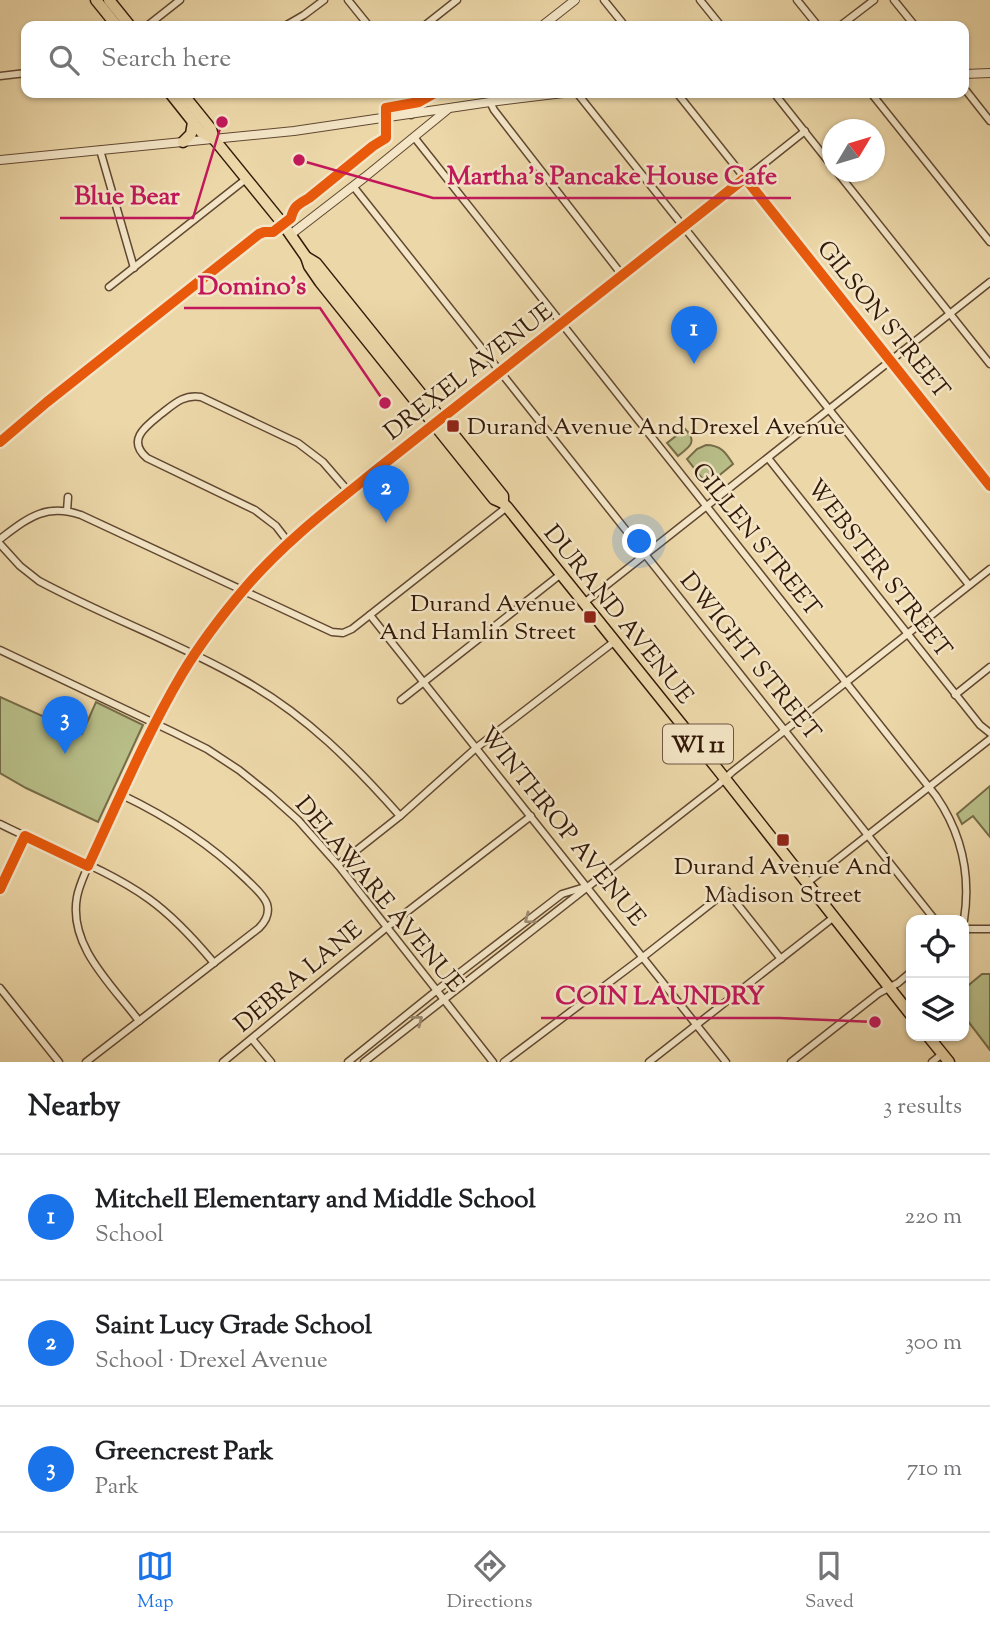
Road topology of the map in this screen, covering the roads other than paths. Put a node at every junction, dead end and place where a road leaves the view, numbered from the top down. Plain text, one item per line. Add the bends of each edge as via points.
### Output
1 (96, 0) edge
2 (108, 0) edge
3 (180, 0) edge
4 (324, 0) edge
5 (348, 0) edge
6 (457, 0) edge
7 (575, 0) edge
8 (604, 0) edge
9 (700, 0) edge
10 (797, 0) edge
11 (874, 0) edge
12 (894, 0) edge
13 (113, 21) edge
14 (126, 21) edge
15 (153, 21) edge
16 (294, 21) edge
17 (365, 21) edge
18 (430, 21) edge
19 (548, 21) edge
20 (621, 21) edge
21 (717, 21) edge
22 (814, 21) edge
23 (847, 21) edge
24 (911, 21) edge
25 (990, 73) edge
26 (21, 74) edge
27 (969, 74) edge
28 (0, 76) edge
29 (969, 94) edge
30 (174, 98) edge
31 (186, 98) edge
32 (409, 98) edge
33 (485, 98) edge
34 (489, 98) edge
35 (581, 98) edge
36 (681, 98) edge
37 (778, 98) edge
38 (875, 98) edge
39 (449, 108) junction
40 (411, 115) junction
41 (990, 121) edge
42 (193, 122) junction
43 (805, 131) junction
44 (414, 137) junction
45 (214, 139) junction
46 (183, 142) junction
47 (100, 150) junction
48 (822, 153) edge
49 (0, 160) edge
50 (745, 178) junction
51 (246, 179) junction
52 (845, 182) edge
53 (353, 186) junction
54 (684, 227) junction
55 (290, 234) junction
56 (990, 242) edge
57 (134, 268) junction
58 (622, 275) junction
59 (990, 282) edge
60 (109, 288) dead end
61 (950, 314) junction
62 (561, 324) junction
63 (891, 361) junction
64 (990, 364) edge
65 (500, 372) junction
66 (829, 410) junction
67 (438, 422) junction
68 (768, 458) junction
69 (990, 486) edge
70 (349, 492) junction
71 (68, 497) dead end
72 (505, 505) junction
73 (706, 507) junction
74 (67, 511) junction
75 (0, 541) edge
76 (289, 543) junction
77 (645, 554) junction
78 (990, 569) edge
79 (561, 574) junction
80 (969, 585) junction
81 (243, 591) junction
82 (584, 603) junction
83 (370, 615) junction
84 (908, 634) junction
85 (615, 641) junction
86 (0, 650) edge
87 (195, 655) junction
88 (990, 667) edge
89 (424, 682) junction
90 (846, 682) junction
91 (956, 695) junction
92 (401, 700) dead end
93 (155, 723) junction
94 (785, 730) junction
95 (990, 733) edge
96 (990, 739) edge
97 (476, 748) junction
98 (725, 778) junction
99 (929, 788) junction
100 (122, 794) junction
101 (400, 816) junction
102 (531, 816) junction
103 (0, 824) edge
104 (25, 836) junction
105 (868, 836) junction
106 (338, 865) junction
107 (88, 866) junction
108 (807, 883) junction
109 (587, 887) junction
110 (0, 889) edge
111 (931, 915) edge
112 (964, 915) edge
113 (834, 917) junction
114 (386, 928) junction
115 (969, 929) edge
116 (990, 929) edge
117 (643, 957) junction
118 (781, 959) junction
119 (214, 963) junction
120 (906, 976) edge
121 (890, 987) junction
122 (0, 988) edge
123 (436, 991) junction
124 (443, 1000) junction
125 (906, 1008) edge
126 (139, 1021) junction
127 (697, 1025) junction
128 (253, 1039) junction
129 (932, 1041) edge
130 (945, 1058) edge
131 (59, 1062) edge
132 (86, 1062) edge
133 (223, 1062) edge
134 (271, 1062) edge
135 (348, 1062) edge
136 (364, 1062) edge
137 (493, 1062) edge
138 (504, 1062) edge
139 (649, 1062) edge
140 (726, 1062) edge
141 (791, 1062) edge
142 (932, 1062) edge

1 - 13 main road
2 - 14 main road
3 - 15 street
4 - 16 street
5 - 17 street
6 - 18 street
7 - 19 street
8 - 20 street
9 - 21 street
10 - 22 street
11 - 23 street
12 - 24 street
25 - 27 street
26 - 28 street
29 - 41 street
30 - 42 main road, DURAND AVENUE / WI 11
31 - 45 main road, DURAND AVENUE / WI 11
32 - 40 street
33 - 39 street
34 - 58 street via 494,110
35 - 54 street
36 - 50 street, GILSON STREET
37 - 43 street
38 - 56 street
39 - 40 street
39 - 44 street
40 - 45 street
42 - 45 main road, DURAND AVENUE / WI 11
42 - 46 main road via 191,135
43 - 48 street
43 - 50 street, DREXEL AVENUE
44 - 53 street
44 - 62 street, GILLEN STREET
45 - 46 street
45 - 51 main road, DURAND AVENUE / WI 11
46 - 47 street
47 - 49 street
47 - 57 street
50 - 54 street, DREXEL AVENUE
50 - 63 street, GILSON STREET
51 - 55 main road, DURAND AVENUE / WI 11
51 - 57 street
52 - 61 street
53 - 55 street
53 - 65 street, DWIGHT STREET
54 - 58 street, DREXEL AVENUE
54 - 66 street
55 - 67 main road, DURAND AVENUE / WI 11 via 320,282
57 - 60 street
58 - 62 street, DREXEL AVENUE
59 - 61 street
61 - 63 street
61 - 64 street
62 - 65 street, DREXEL AVENUE
62 - 73 street, GILLEN STREET
63 - 66 street
63 - 69 street, GILSON STREET
65 - 67 street, DREXEL AVENUE
65 - 77 street, DWIGHT STREET
66 - 68 street
66 - 80 street
67 - 70 street, DREXEL AVENUE
67 - 72 main road, DURAND AVENUE / WI 11 via 494,499
68 - 73 street
68 - 84 street, WEBSTER STREET
70 - 76 street, DREXEL AVENUE
70 - 76 street via 323,462 298,443 201,397 183,398 146,426 138,438 147,458 255,510
71 - 74 street
72 - 79 main road, DURAND AVENUE / WI 11
72 - 83 street
73 - 77 street
73 - 90 street, GILLEN STREET
74 - 75 street via 30,517
74 - 81 street
75 - 87 street via 39,581
76 - 81 street, DREXEL AVENUE
77 - 82 street
77 - 94 street, DWIGHT STREET
78 - 80 street
79 - 82 main road, DURAND AVENUE / WI 11
79 - 89 street
80 - 84 street
81 - 83 street via 337,633 348,632
81 - 87 street, DREXEL AVENUE
82 - 85 main road, DURAND AVENUE / WI 11
83 - 89 street, WINTHROP AVENUE
84 - 90 street
84 - 91 street, WEBSTER STREET
85 - 97 street
85 - 98 main road, DURAND AVENUE / WI 11
86 - 93 street, DELAWARE AVENUE
87 - 93 street, DREXEL AVENUE
87 - 101 street via 247,681 320,733
88 - 91 street
89 - 92 street
89 - 97 street, WINTHROP AVENUE
90 - 94 street
90 - 99 street, GILLEN STREET
91 - 95 street, WEBSTER STREET
93 - 100 street, DREXEL AVENUE
93 - 106 street, DELAWARE AVENUE via 207,750 270,794
94 - 98 street
94 - 105 street, DWIGHT STREET
96 - 99 street
97 - 101 street
97 - 102 street, WINTHROP AVENUE
98 - 108 main road, DURAND AVENUE / WI 11
98 - 109 street
99 - 105 street
99 - 112 street, GILLEN STREET via 950,819 963,855
100 - 107 street, DREXEL AVENUE
100 - 119 street via 191,832 266,902 264,923
101 - 106 street
102 - 109 street, WINTHROP AVENUE
102 - 114 street, DEBRA LANE
103 - 104 street
104 - 107 street
104 - 110 street
105 - 108 street
105 - 111 street, DWIGHT STREET
106 - 114 street, DELAWARE AVENUE
107 - 119 street via 148,899 186,930
107 - 126 street, DREXEL AVENUE via 76,903 79,935 91,959
108 - 113 main road, DURAND AVENUE / WI 11
109 - 117 street, WINTHROP AVENUE
109 -> 123 street via 562,894
109 - 124 street
113 - 118 street
113 - 121 main road, DURAND AVENUE / WI 11
114 - 123 street, DELAWARE AVENUE
114 - 128 street, DEBRA LANE
115 - 116 street
117 - 118 street via 727,891
117 - 127 street, WINTHROP AVENUE
117 - 138 street
118 - 127 street
119 - 126 street
120 - 121 street
121 - 125 main road, DURAND AVENUE / WI 11
121 - 141 street
122 - 131 street
123 - 124 street, DELAWARE AVENUE
123 - 135 street
136 -> 124 street
124 - 137 street, DELAWARE AVENUE
126 - 132 street
127 - 139 street
127 - 140 street, WINTHROP AVENUE
128 - 133 street, DEBRA LANE
128 - 134 street
129 - 130 main road
130 - 142 street

